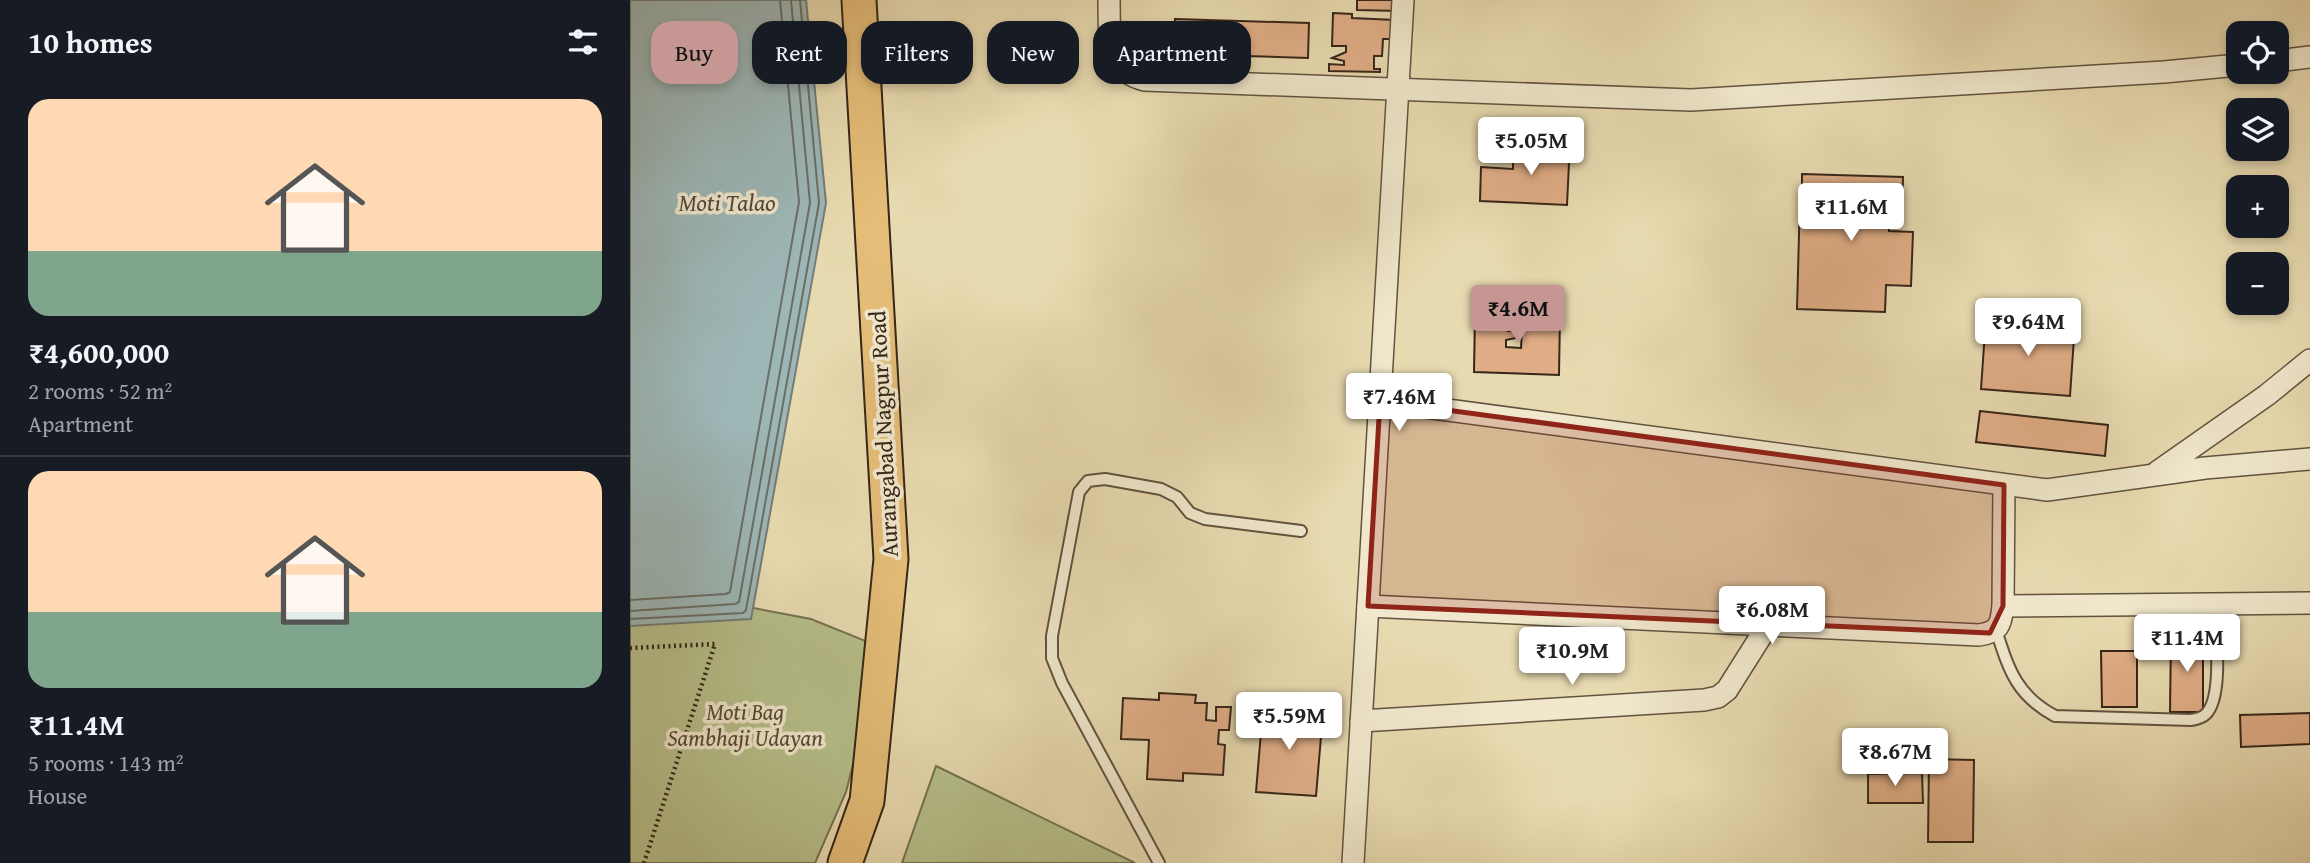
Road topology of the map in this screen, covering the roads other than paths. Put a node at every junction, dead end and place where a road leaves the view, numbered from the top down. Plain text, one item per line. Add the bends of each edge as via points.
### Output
1 (859, 0) edge
2 (1108, 0) edge
3 (1403, 0) edge
4 (2310, 57) edge
5 (2289, 60) edge
6 (2226, 66) edge
7 (1397, 89) junction
8 (2310, 360) edge
9 (1380, 401) junction
10 (2310, 459) edge
11 (2153, 475) junction
12 (2004, 485) junction
13 (1301, 531) dead end
14 (2310, 603) edge
15 (2215, 604) junction
16 (1368, 606) junction
17 (2003, 606) junction
18 (1768, 625) junction
19 (1996, 630) junction
20 (1361, 722) junction
21 (845, 863) edge
22 (1159, 863) edge
23 (1353, 863) edge

1 - 21 highway, Aurangabad Nagpur Road via 891,559 867,801
2 - 7 street via 1112,50 1126,73 1135,78
3 - 7 street
4 - 5 street
6 - 7 street via 1691,100
7 - 9 street
8 - 11 street
9 - 12 street
9 - 16 street
10 - 11 street
11 - 12 street via 2047,490
12 - 17 street
13 - 22 lane via 1205,519 1190,513 1169,493 1105,479 1088,481 1079,492 1052,636 1052,658
14 - 15 street
15 - 17 street
15 - 19 lane via 2216,690 2204,717 2191,720 2055,716 2020,690
16 - 18 street
16 - 20 street
17 - 19 street
18 - 19 street via 1979,635
18 - 20 street via 1718,697
20 - 23 street

